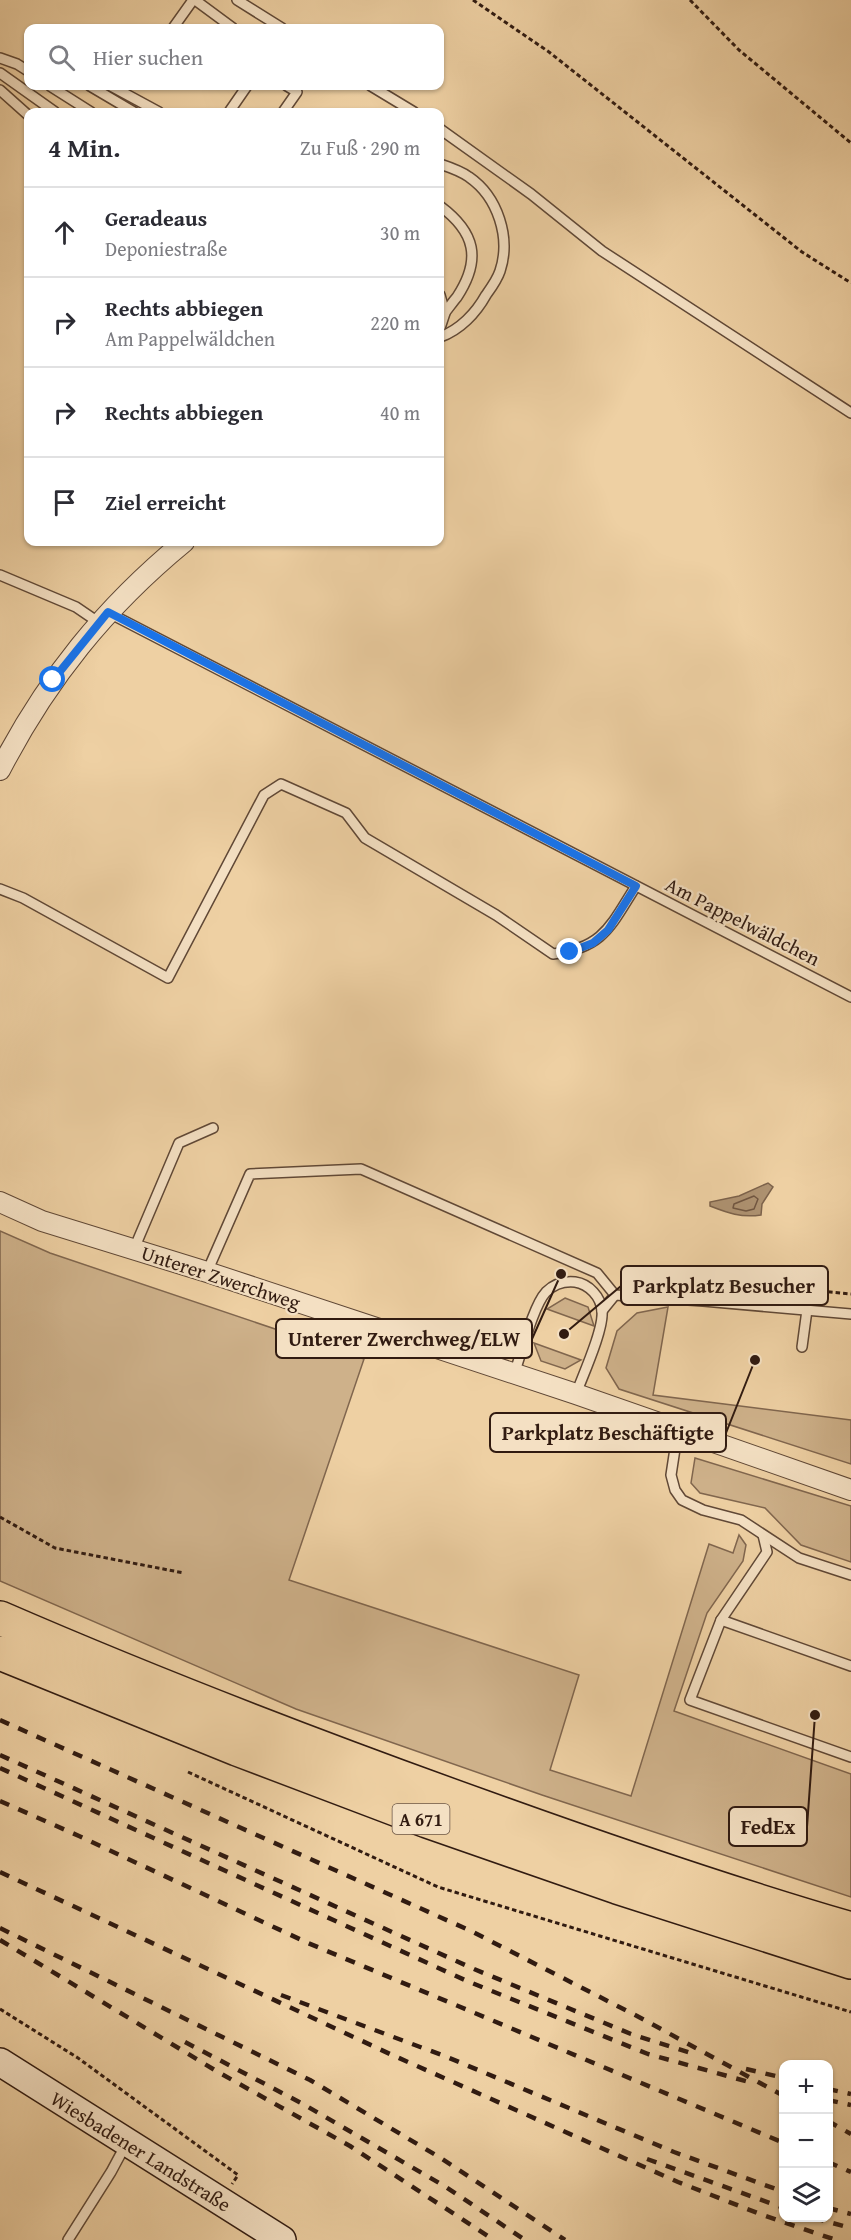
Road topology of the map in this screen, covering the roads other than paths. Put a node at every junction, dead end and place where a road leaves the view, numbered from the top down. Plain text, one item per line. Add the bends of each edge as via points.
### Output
1 (194, 0) edge
2 (237, 0) edge
3 (177, 24) edge
4 (227, 24) edge
5 (276, 24) edge
6 (0, 58) edge
7 (17, 64) junction
8 (24, 65) edge
9 (24, 68) edge
10 (0, 73) edge
11 (0, 90) edge
12 (56, 90) edge
13 (97, 90) edge
14 (118, 90) edge
15 (243, 90) edge
16 (294, 90) edge
17 (378, 90) edge
18 (49, 108) edge
19 (85, 108) edge
20 (127, 108) edge
21 (152, 108) edge
22 (232, 108) edge
23 (286, 108) edge
24 (407, 108) edge
25 (24, 111) edge
26 (444, 132) edge
27 (444, 166) edge
28 (444, 209) edge
29 (444, 313) edge
30 (444, 336) edge
31 (851, 413) edge
32 (179, 546) edge
33 (0, 575) edge
34 (103, 617) junction
35 (0, 770) edge
36 (636, 886) junction
37 (0, 889) edge
38 (851, 997) edge
39 (213, 1128) dead end
40 (0, 1202) edge
41 (134, 1249) junction
42 (207, 1272) junction
43 (615, 1295) junction
44 (807, 1310) junction
45 (602, 1311) junction
46 (851, 1314) edge
47 (802, 1347) dead end
48 (514, 1374) junction
49 (576, 1394) junction
50 (678, 1429) junction
51 (851, 1490) edge
52 (763, 1535) junction
53 (851, 1575) edge
54 (0, 1618) edge
55 (721, 1620) junction
56 (0, 1653) edge
57 (851, 1666) edge
58 (851, 1757) edge
59 (851, 1929) edge
60 (851, 1962) edge
61 (0, 2062) edge
62 (127, 2142) junction
63 (68, 2240) edge
64 (282, 2240) edge

1 - 3 lane
1 - 4 lane
2 - 5 lane
6 - 7 lane
7 - 8 lane
7 - 9 lane
10 - 18 lane
11 - 25 lane
12 - 19 lane
13 - 20 lane
14 - 21 lane
15 - 22 lane
16 - 23 lane via 297,92
17 - 24 lane
26 - 31 lane via 602,251
27 - 30 lane via 469,176 487,194 504,231 500,273 480,306
28 - 29 lane via 466,233 473,260 465,285
32 - 34 street
33 - 34 lane, Am Pappelwäldchen
34 - 35 street via 53,680
34 - 36 lane, Am Pappelwäldchen
36 - 37 lane via 608,930 593,943 553,954 365,837 346,813 280,784 264,795 168,978
36 - 38 lane, Am Pappelwäldchen
39 - 41 lane via 179,1143
40 - 41 street, Unterer Zwerchweg via 42,1221
41 - 42 street, Unterer Zwerchweg
42 - 43 lane via 250,1174 361,1169 597,1273
42 - 48 street, Unterer Zwerchweg
43 - 44 lane
43 - 45 lane
44 - 46 lane
44 - 47 lane
45 - 48 lane via 591,1289 580,1283 555,1285 539,1304
45 - 49 lane
48 - 49 street, Unterer Zwerchweg
49 - 50 street, Unterer Zwerchweg
50 - 51 street, Unterer Zwerchweg
50 - 52 lane via 671,1475 682,1500 741,1520
52 - 53 lane via 799,1558
52 - 55 lane via 767,1552
54 - 59 highway, A 671 via 251,1722 439,1791 625,1858
55 - 57 lane
55 - 58 lane via 690,1700
56 - 60 highway, A 671 via 427,1821
61 - 62 main road, Wiesbadener Landstraße
62 - 63 lane
62 - 64 main road, Wiesbadener Landstraße

